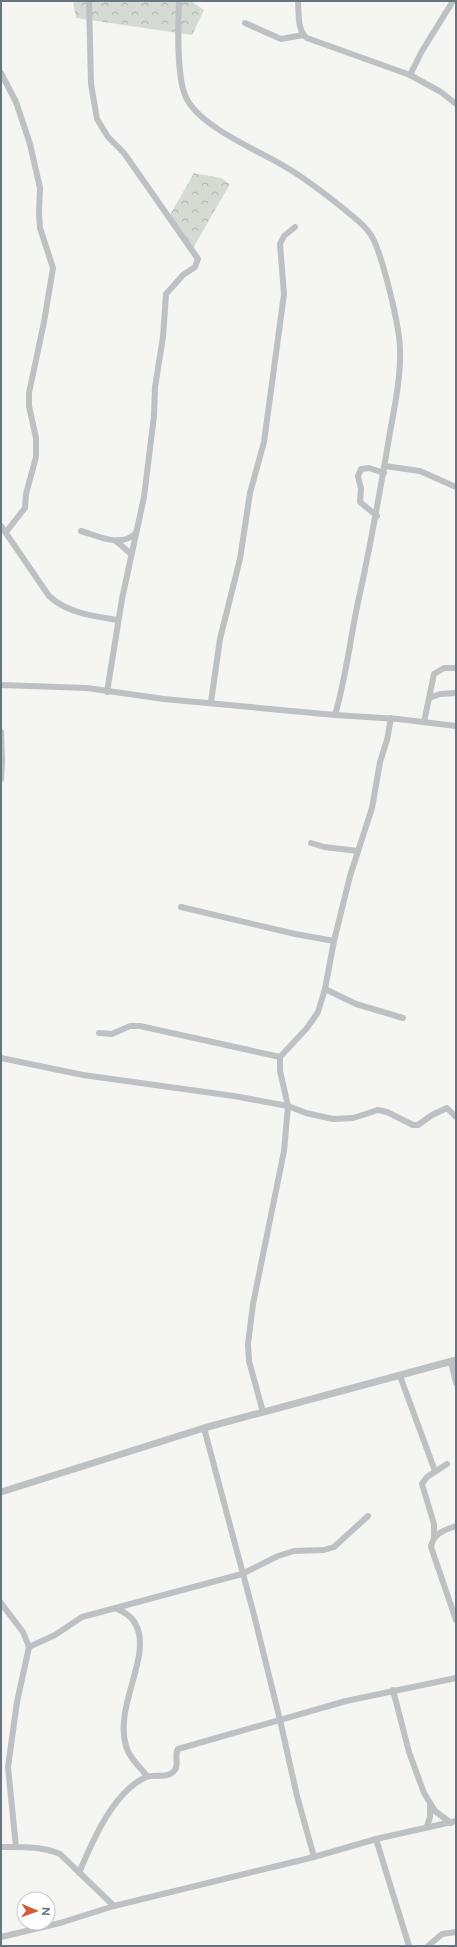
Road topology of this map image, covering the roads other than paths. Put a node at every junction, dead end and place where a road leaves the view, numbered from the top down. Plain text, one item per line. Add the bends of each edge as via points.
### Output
1 (89, 1) edge
2 (179, 1) edge
3 (298, 1) edge
4 (453, 1) edge
5 (245, 23) dead end
6 (303, 34) junction
7 (1, 73) edge
8 (410, 75) junction
9 (456, 104) edge
10 (295, 227) dead end
11 (385, 466) junction
12 (384, 473) junction
13 (456, 487) edge
14 (377, 516) junction
15 (1, 526) edge
16 (81, 531) dead end
17 (6, 532) junction
18 (136, 533) junction
19 (116, 541) junction
20 (131, 554) junction
21 (118, 620) junction
22 (456, 668) edge
23 (1, 685) edge
24 (106, 692) junction
25 (456, 693) edge
26 (429, 698) junction
27 (211, 702) junction
28 (335, 715) junction
29 (391, 718) junction
30 (424, 722) junction
31 (456, 726) edge
32 (1, 732) edge
33 (1, 779) edge
34 (311, 843) dead end
35 (358, 851) junction
36 (181, 907) dead end
37 (334, 941) junction
38 (325, 989) junction
39 (403, 1018) dead end
40 (99, 1033) dead end
41 (280, 1057) junction
42 (1, 1058) edge
43 (288, 1106) junction
44 (456, 1117) edge
45 (453, 1361) edge
46 (400, 1376) junction
47 (456, 1383) edge
48 (263, 1412) junction
49 (204, 1428) junction
50 (447, 1464) dead end
51 (435, 1471) junction
52 (1, 1492) edge
53 (368, 1516) dead end
54 (456, 1526) edge
55 (434, 1538) junction
56 (242, 1574) junction
57 (1, 1603) edge
58 (115, 1608) junction
59 (6, 1610) junction
60 (1, 1615) edge
61 (456, 1620) edge
62 (29, 1647) junction
63 (456, 1678) edge
64 (393, 1690) junction
65 (280, 1720) junction
66 (1, 1764) edge
67 (8, 1767) junction
68 (148, 1776) junction
69 (430, 1806) junction
70 (453, 1822) edge
71 (427, 1826) junction
72 (376, 1839) junction
73 (1, 1847) edge
74 (16, 1847) junction
75 (314, 1857) junction
76 (79, 1873) junction
77 (114, 1906) junction
78 (456, 1932) edge
79 (1, 1937) edge
80 (409, 1946) edge
81 (428, 1946) edge

1 - 18 street via 91,84 97,119 108,137 124,153 198,259 195,267 183,275 166,294 144,497
2 - 11 street via 180,72 184,94 191,109 198,116 283,165 320,190 364,227 375,244 394,310 400,347 397,389
3 - 6 street
4 - 8 street
5 - 6 street via 281,39
6 - 8 street
7 - 17 street via 16,102 30,144 40,188 39,221 53,274 29,393 28,406 36,438 36,457 25,508
8 - 9 street via 441,92
10 - 27 street via 284,236 280,244 284,294 264,442 250,492 240,559 220,639
11 - 12 street
11 - 13 street via 420,471
12 - 14 street
12 - 14 street via 364,468 358,476 360,502
14 - 28 street
15 - 17 street
16 - 19 street
17 - 21 street via 49,596 58,604 75,611
18 - 19 street via 127,540
18 - 20 street
19 - 20 street
20 - 21 street
21 - 24 street
22 - 26 street via 444,668 434,674
23 - 24 street via 69,687
24 - 27 street
25 - 26 street
26 - 30 street
27 - 28 street
28 - 29 street
29 - 30 street
29 - 35 street via 372,808
30 - 31 street
32 - 33 street
34 - 35 street via 324,848
35 - 37 street
36 - 37 street
37 - 38 street
38 - 39 street via 356,1004
38 - 41 street via 318,1012
40 - 41 street via 112,1034 130,1026 140,1026
41 - 43 street via 280,1070
42 - 43 street via 83,1075
43 - 44 street via 306,1113 340,1119 353,1118 378,1110 416,1125 447,1108
43 - 48 street via 284,1151 253,1304 248,1344 249,1361
45 - 46 street
45 - 47 street
46 - 48 street
46 - 51 street
48 - 49 street
49 - 52 street
49 - 56 street
50 - 51 street
51 - 55 street via 423,1480 422,1484 434,1524
53 - 56 street via 334,1547 294,1551
54 - 55 street
55 - 61 street via 432,1552
56 - 58 street
56 - 65 street
57 - 59 street
58 - 62 street via 76,1619 55,1635
58 - 68 street via 132,1619 139,1633 140,1652 127,1698 124,1733 126,1747 133,1760
59 - 60 street
59 - 62 street via 23,1632
62 - 67 street via 17,1702
63 - 64 street
64 - 65 street
64 - 69 street via 409,1752
65 - 68 street via 178,1749 174,1771 166,1776
65 - 75 street via 296,1796
66 - 67 street
67 - 74 street
68 - 76 street via 135,1785 111,1810 100,1826
69 - 70 street
69 - 71 street
70 - 71 street
71 - 72 street
72 - 75 street
72 - 80 street
73 - 74 street
74 - 76 street via 51,1850 60,1854
75 - 77 street
76 - 77 street
77 - 79 street via 60,1923
78 - 81 street via 442,1934

